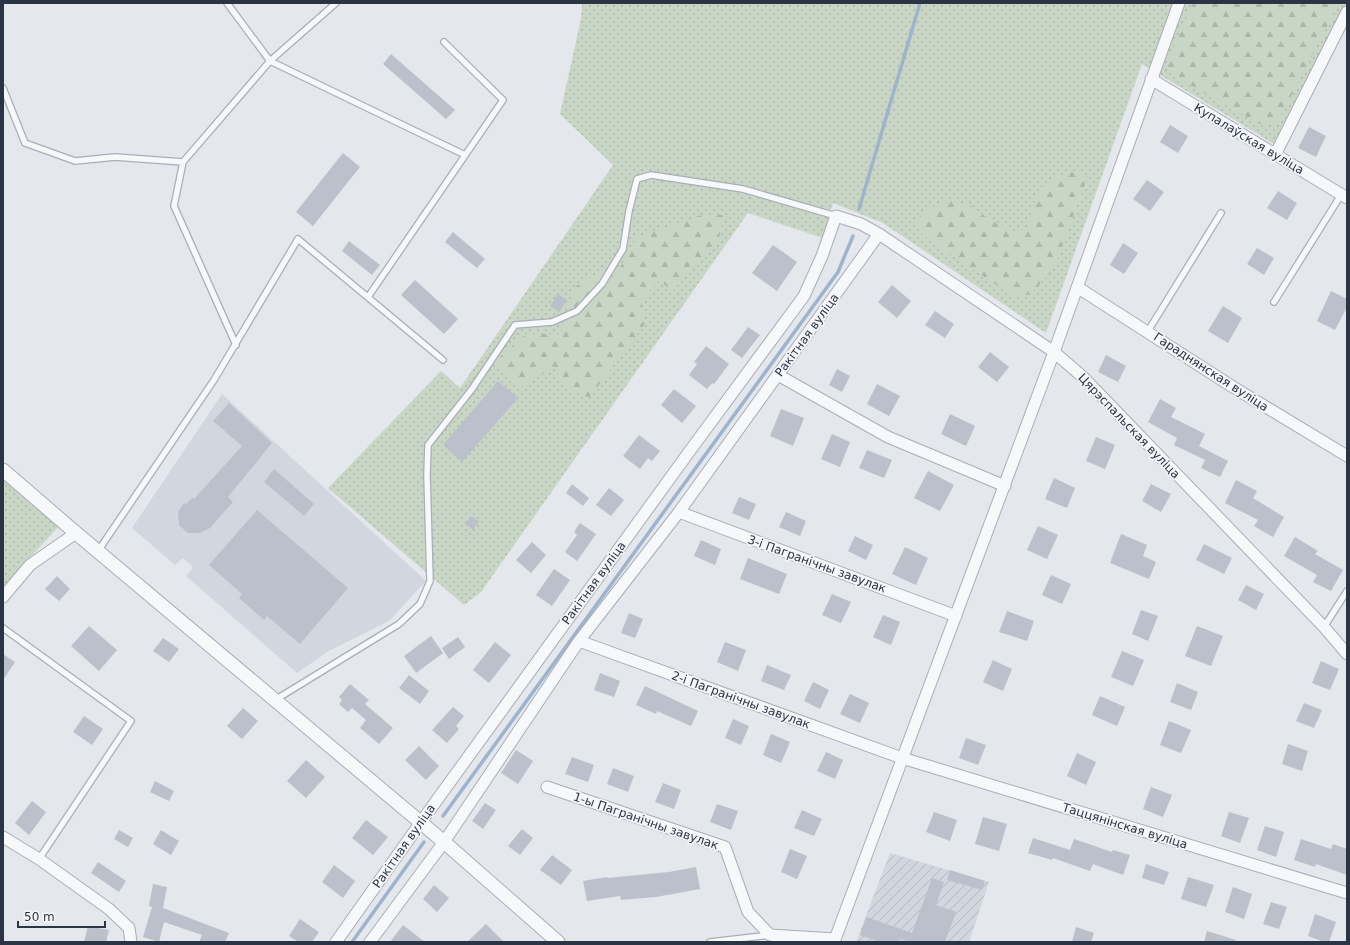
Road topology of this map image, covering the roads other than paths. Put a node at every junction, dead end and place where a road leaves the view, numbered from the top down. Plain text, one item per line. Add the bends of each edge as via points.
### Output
1 (227, 3) edge
2 (336, 3) edge
3 (1178, 3) edge
4 (1347, 12) edge
5 (444, 42) dead end
6 (270, 61) junction
7 (1151, 79) junction
8 (3, 88) edge
9 (465, 155) junction
10 (1275, 155) junction
11 (183, 162) junction
12 (1344, 197) edge
13 (1221, 213) dead end
14 (836, 216) junction
15 (879, 234) junction
16 (1077, 287) junction
17 (368, 297) junction
18 (1274, 302) dead end
19 (1148, 332) junction
20 (236, 345) junction
21 (1054, 352) junction
22 (443, 360) dead end
23 (778, 375) junction
24 (1347, 456) edge
25 (3, 470) edge
26 (1005, 486) junction
27 (679, 512) junction
28 (76, 533) junction
29 (98, 551) junction
30 (1347, 591) edge
31 (3, 597) edge
32 (956, 616) junction
33 (1324, 627) junction
34 (3, 628) edge
35 (579, 641) junction
36 (1347, 654) edge
37 (275, 700) junction
38 (902, 758) junction
39 (547, 787) dead end
40 (421, 822) junction
41 (3, 837) edge
42 (444, 842) junction
43 (39, 860) junction
44 (1347, 893) edge
45 (773, 938) edge
46 (834, 940) edge
47 (131, 942) edge
48 (336, 942) edge
49 (370, 942) edge
50 (558, 942) edge
51 (710, 942) edge

1 - 6 lane
2 - 6 lane
3 - 7 street
4 - 10 street
5 - 9 lane via 503,100
6 - 9 lane
6 - 11 lane
7 - 10 street, Купалаўская вуліца
7 - 16 street
8 - 11 lane via 25,143 74,162 115,157
9 - 17 lane
10 - 12 street, Купалаўская вуліца
11 - 20 lane via 174,206
12 - 18 lane
13 - 19 lane
14 - 15 street, Цярэспальская вуліца via 861,224
14 - 37 lane via 743,190 651,175 637,179 623,249 602,284 577,311 552,322 516,325 428,445 430,581 420,604 399,624
14 - 40 street, Ракітная вуліца via 804,296
15 - 21 street, Цярэспальская вуліца
15 - 23 street, Ракітная вуліца
16 - 19 street, Гараднянская вуліца
16 - 21 street
17 - 20 lane via 298,239
17 - 22 lane
19 - 24 street, Гараднянская вуліца
20 - 29 lane
21 - 26 street
21 - 33 street, Цярэспальская вуліца via 1084,378
23 - 26 street via 888,437
23 - 27 street, Ракітная вуліца
25 - 28 street
26 - 32 street
27 - 32 street, 3-і Пагранічны завулак
27 - 35 street, Ракітная вуліца
28 - 29 street
28 - 31 street via 30,565
29 - 37 street
30 - 33 lane
32 - 38 street
33 - 36 street, Цярэспальская вуліца
34 - 43 lane via 132,721
35 - 38 street, 2-і Пагранічны завулак
35 - 42 street, Ракітная вуліца
37 - 40 street
38 - 44 street, Таццянінская вуліца
38 - 46 street
39 - 45 street, 1-ы Пагранічны завулак via 726,847 748,912
40 - 42 street
40 - 48 street, Ракітная вуліца
41 - 43 street
42 - 49 street, Ракітная вуліца
42 - 50 street
43 - 47 street via 109,909 129,928
45 - 46 street
45 - 51 lane

